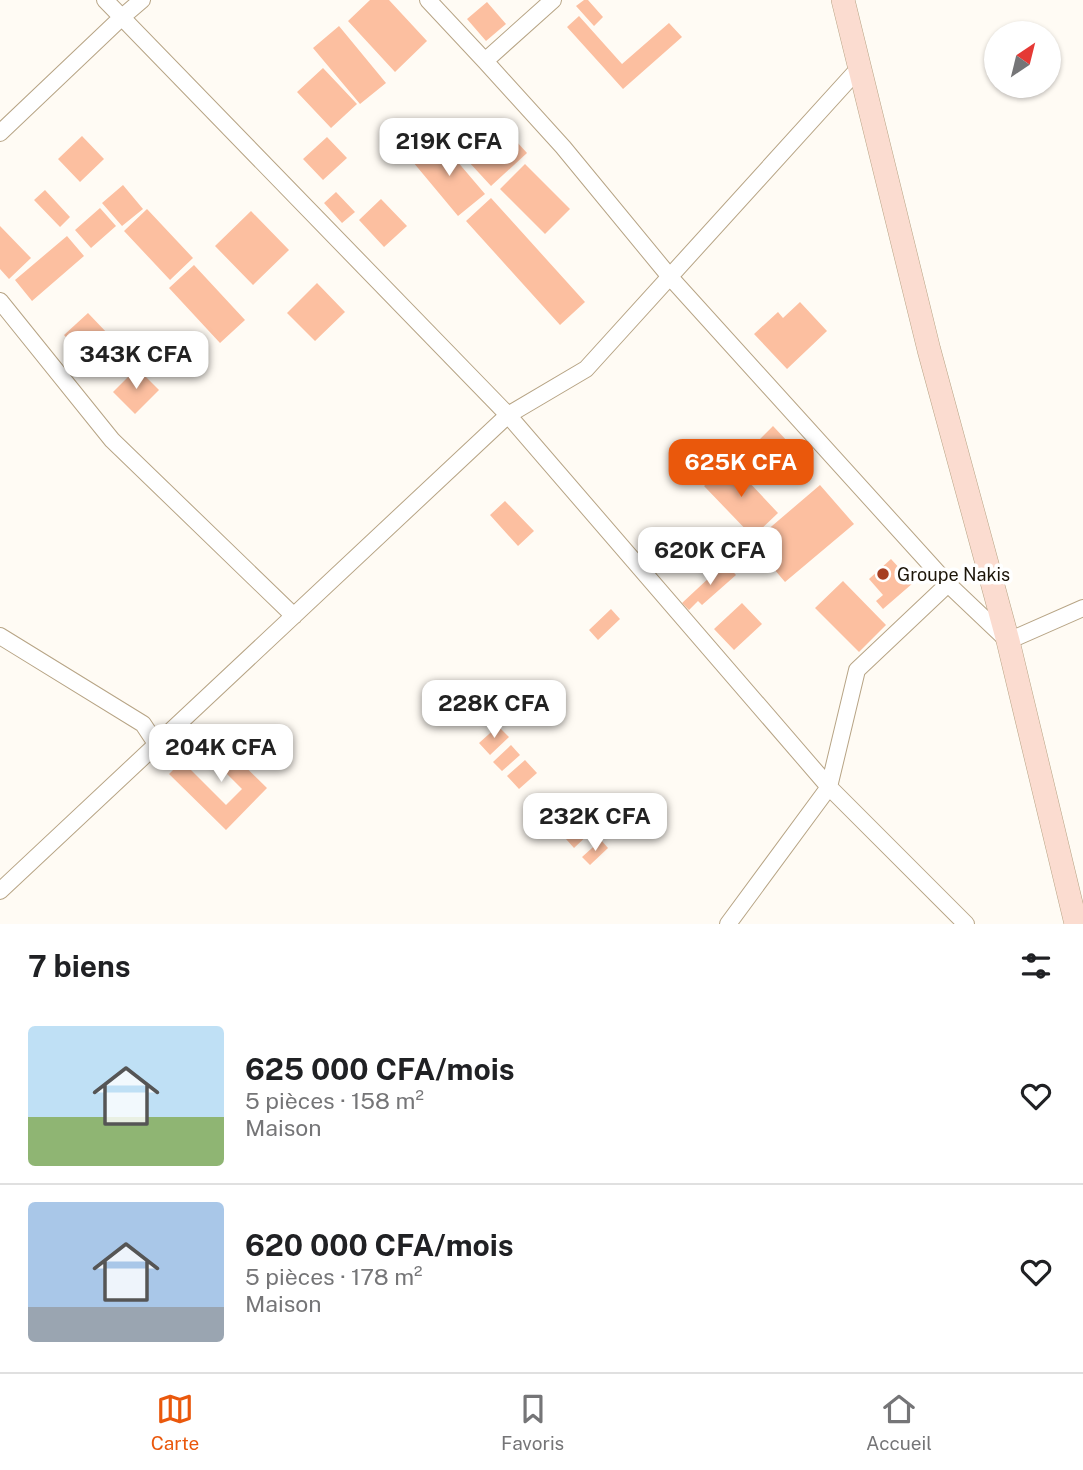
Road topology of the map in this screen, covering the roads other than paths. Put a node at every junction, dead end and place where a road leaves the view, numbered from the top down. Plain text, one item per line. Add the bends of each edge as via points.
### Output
1 (105, 0) edge
2 (142, 0) edge
3 (428, 0) edge
4 (553, 0) edge
5 (842, 0) edge
6 (121, 18) junction
7 (485, 61) junction
8 (860, 67) junction
9 (0, 133) edge
10 (670, 277) junction
11 (0, 301) edge
12 (508, 415) junction
13 (948, 584) junction
14 (1083, 608) edge
15 (294, 616) junction
16 (0, 636) edge
17 (1008, 641) junction
18 (157, 745) junction
19 (829, 787) junction
20 (0, 891) edge
21 (728, 924) edge
22 (966, 924) edge
23 (1076, 924) edge

1 - 6 street
2 - 6 street
3 - 7 street
4 - 7 street
5 - 8 main road
6 - 9 street
6 - 12 street
7 - 10 street
8 - 10 street
8 - 17 main road via 929,350
10 - 12 street via 586,369
10 - 13 street
11 - 15 street via 113,440
12 - 15 street
12 - 19 street
13 - 17 street
13 - 19 street via 857,670
14 - 17 street
15 - 18 street
16 - 18 street via 143,724
17 - 23 main road
18 - 20 street
19 - 21 street
19 - 22 street

